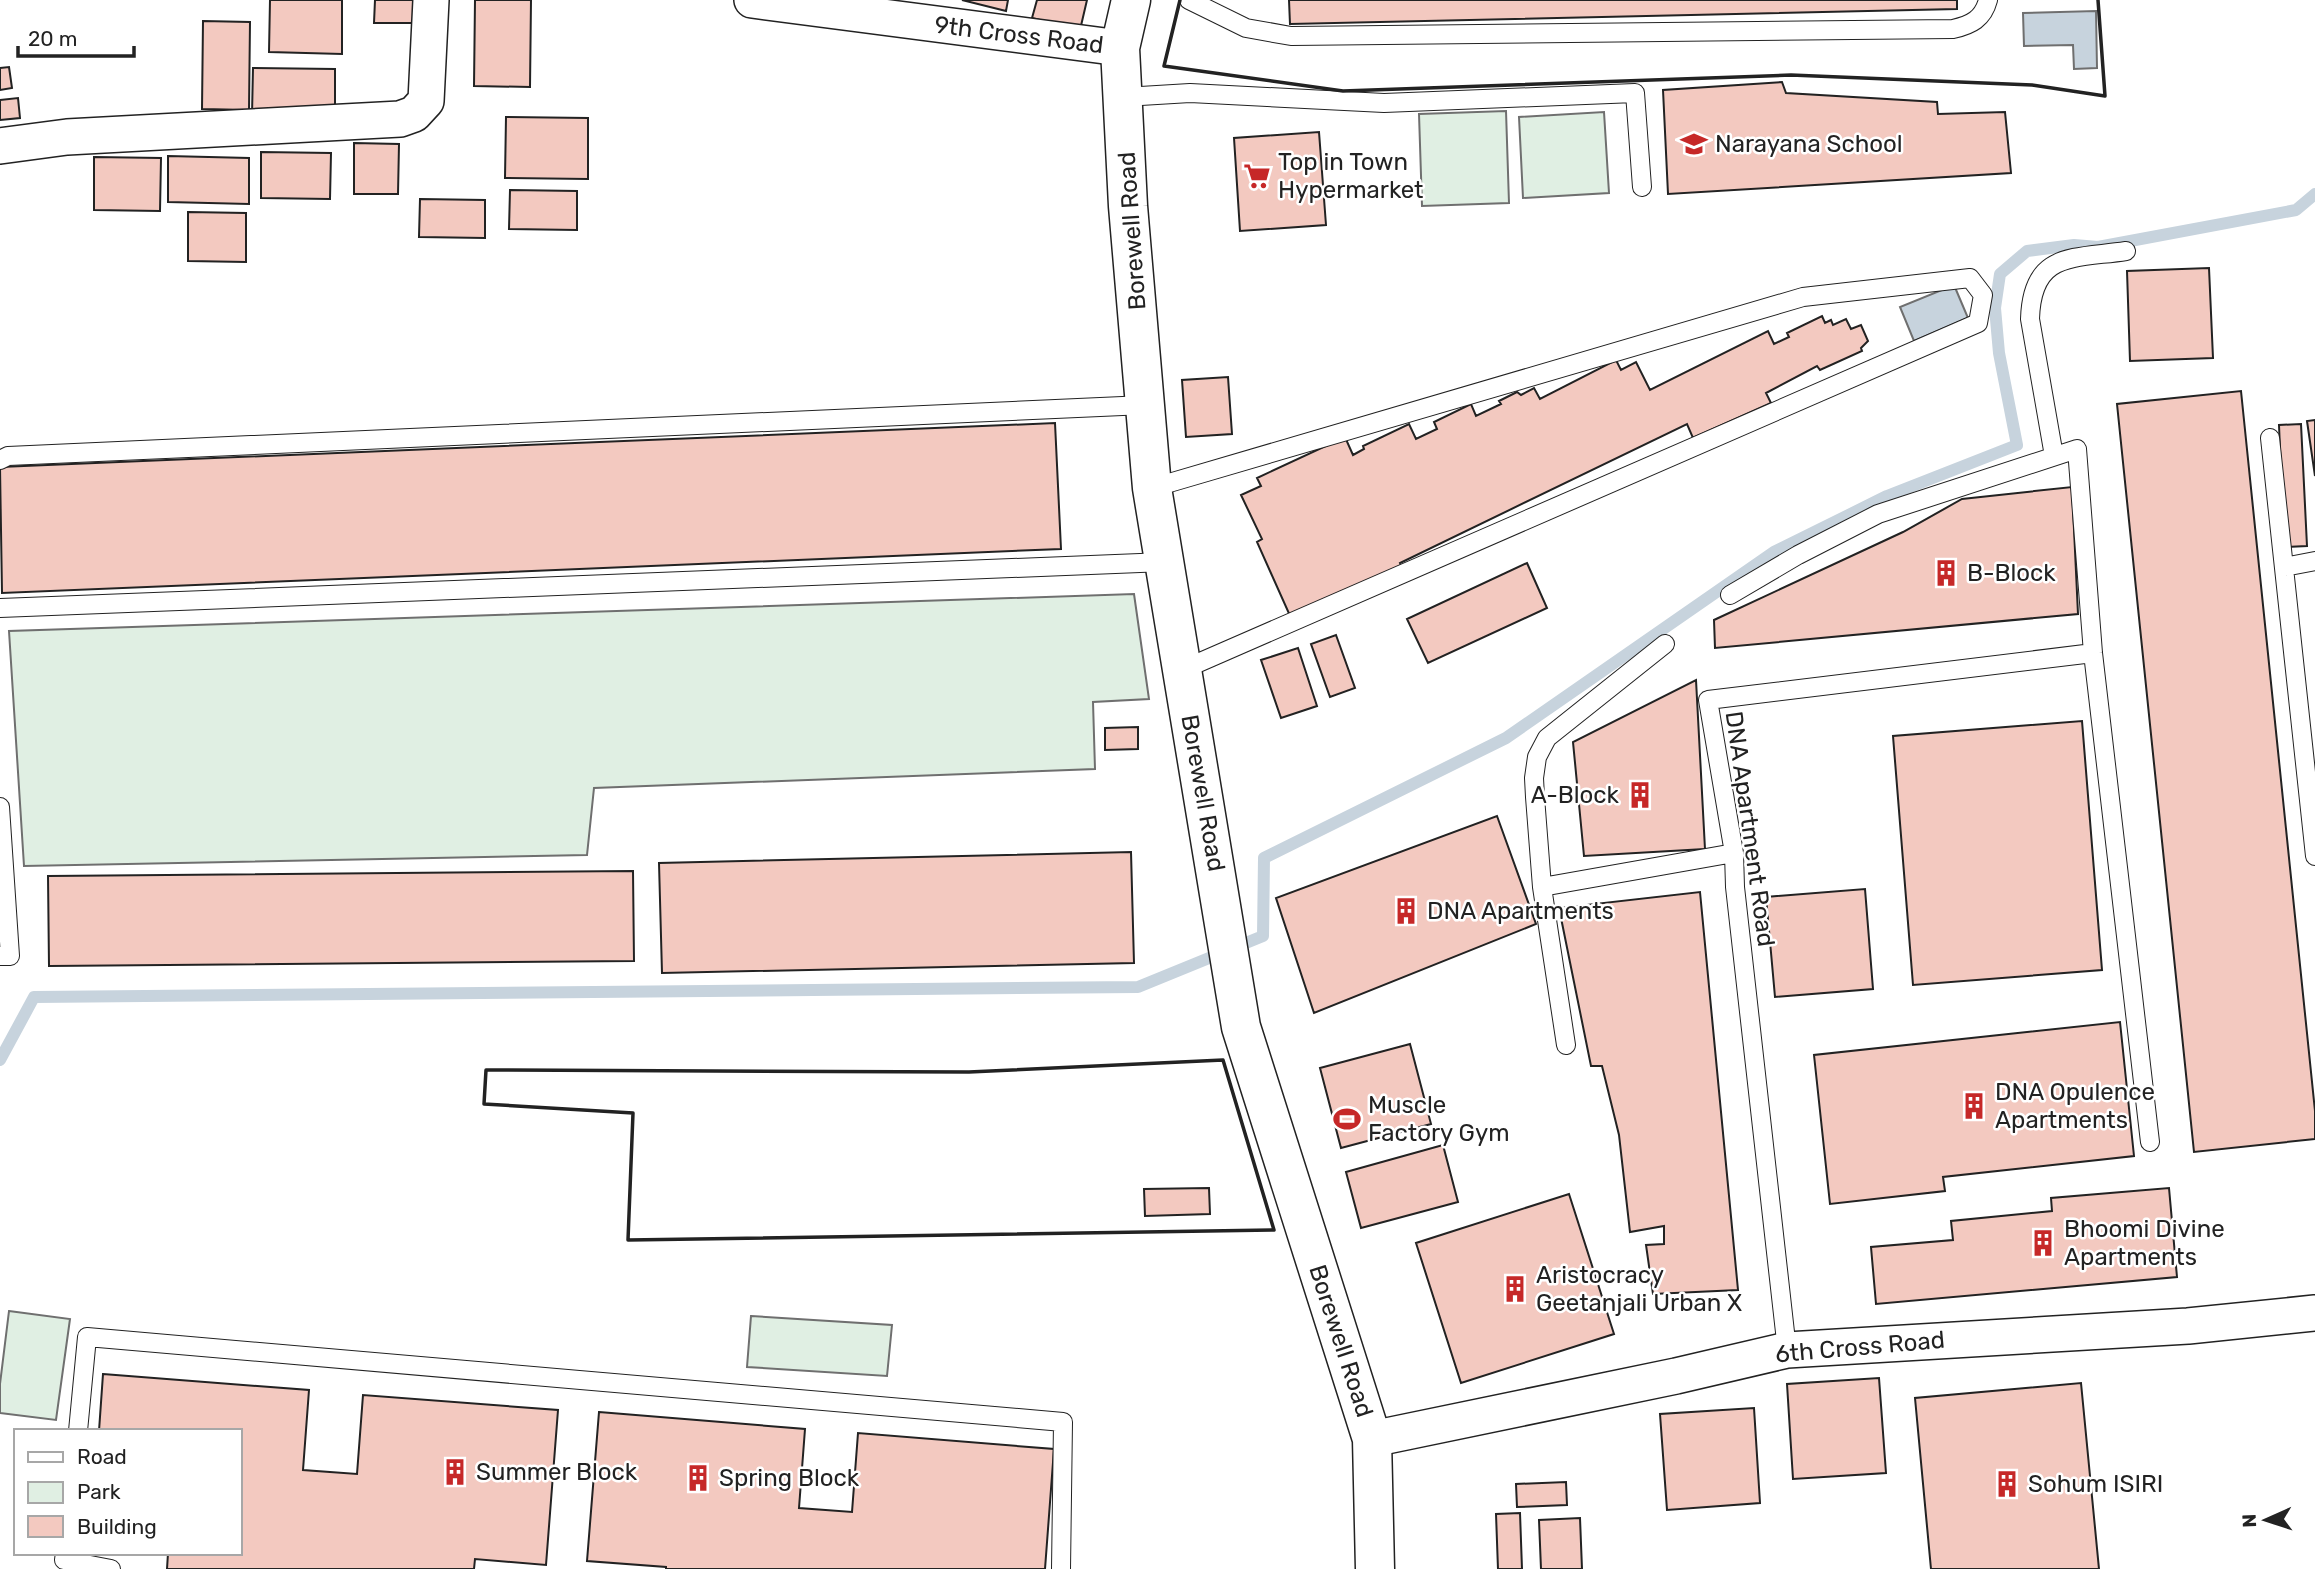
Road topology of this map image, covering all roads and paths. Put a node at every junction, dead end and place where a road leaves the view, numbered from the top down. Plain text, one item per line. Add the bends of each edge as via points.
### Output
1 (431, 0) edge
2 (752, 0) edge
3 (1131, 0) edge
4 (1189, 0) edge
5 (1989, 0) edge
6 (1225, 8) edge
7 (1120, 48) junction
8 (1124, 97) junction
9 (0, 146) edge
10 (1642, 187) dead end
11 (2126, 251) dead end
12 (1145, 405) junction
13 (2270, 438) dead end
14 (2054, 456) junction
15 (0, 460) edge
16 (1152, 488) junction
17 (2315, 561) edge
18 (1165, 562) junction
19 (2284, 567) junction
20 (1730, 595) dead end
21 (0, 608) edge
22 (1665, 644) dead end
23 (2093, 653) junction
24 (1182, 670) junction
25 (0, 807) edge
26 (1734, 853) junction
27 (2315, 856) edge
28 (1542, 887) junction
29 (0, 956) edge
30 (1566, 1045) dead end
31 (2150, 1142) dead end
32 (2315, 1313) edge
33 (1787, 1350) junction
34 (78, 1429) edge
35 (1372, 1440) junction
36 (65, 1555) edge
37 (111, 1569) edge
38 (1061, 1569) edge
39 (1375, 1569) edge

1 - 9 street via 426,101 414,114 400,119 67,137
2 - 7 street, 9th Cross Road
3 - 7 street, Borewell Road
4 - 6 lane
5 - 6 lane via 1983,14 1970,25 1953,29 1291,36 1246,28
7 - 8 street, Borewell Road
8 - 10 lane via 1190,93 1384,103 1635,93
8 - 12 street, Borewell Road
11 - 14 lane via 2055,262 2036,286 2030,319
12 - 15 lane via 8,456
12 - 16 street, Borewell Road
13 - 19 lane
14 - 20 lane via 1878,514
14 - 23 lane via 2077,449
16 - 18 street, Borewell Road
16 - 24 lane via 1804,297 1970,278 1983,295 1978,323
17 - 19 lane
18 - 21 lane
18 - 24 street, Borewell Road
19 - 27 lane
22 - 28 lane via 1547,738 1537,757 1534,788
23 - 26 lane, DNA Apartment Road via 1708,700
23 - 31 lane
24 - 35 street, Borewell Road via 1241,1027
25 - 29 lane via 10,956
26 - 28 lane
26 - 33 lane, DNA Apartment Road
28 - 30 lane
32 - 33 street, 6th Cross Road via 2188,1326
33 - 35 street, 6th Cross Road
34 - 38 lane via 87,1337 1063,1422
35 - 39 street, Borewell Road
36 - 37 lane via 64,1560

